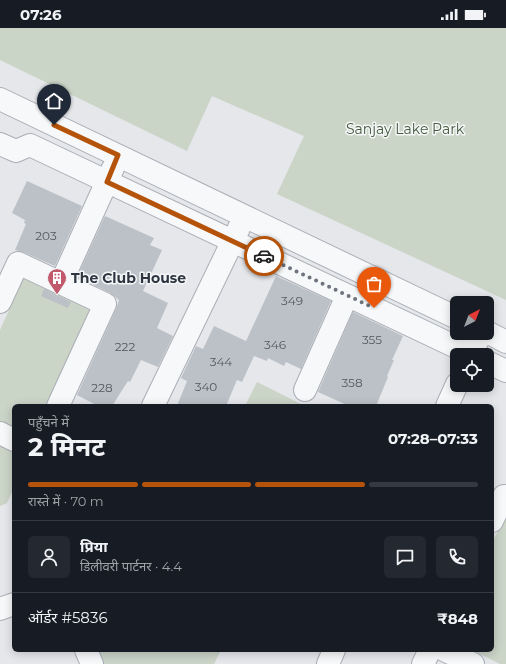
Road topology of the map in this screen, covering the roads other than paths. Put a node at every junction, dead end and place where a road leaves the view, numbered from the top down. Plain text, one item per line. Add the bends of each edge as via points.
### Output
1 (1, 102) edge
2 (0, 144) edge
3 (118, 155) junction
4 (107, 182) junction
5 (244, 216) junction
6 (232, 241) junction
7 (61, 283) junction
8 (347, 296) junction
9 (0, 302) edge
10 (450, 315) edge
11 (494, 336) edge
12 (506, 342) edge
13 (458, 348) edge
14 (494, 365) edge
15 (506, 371) edge
16 (304, 390) dead end
17 (453, 392) edge
18 (59, 404) edge
19 (154, 404) edge
20 (448, 404) edge
21 (0, 433) edge
22 (12, 439) edge
23 (506, 496) edge
24 (494, 517) edge
25 (12, 605) edge
26 (0, 609) edge
27 (87, 652) edge
28 (333, 652) edge
29 (429, 652) edge
30 (448, 652) edge
31 (92, 664) edge
32 (328, 664) edge
33 (423, 664) edge
34 (473, 664) edge

1 - 3 street
2 - 4 street via 16,151 30,145
3 - 4 street
3 - 5 street
4 - 6 street
4 - 7 street
5 - 6 street
5 - 10 street
6 - 8 street
6 - 19 street
7 - 9 street via 18,263
7 - 18 street via 105,304
8 - 13 street
8 - 16 street
11 - 12 street
14 - 15 street
17 - 20 street
21 - 22 street
23 - 24 street
25 - 26 street
27 - 31 street
28 - 32 street
29 - 33 street
30 - 34 street

